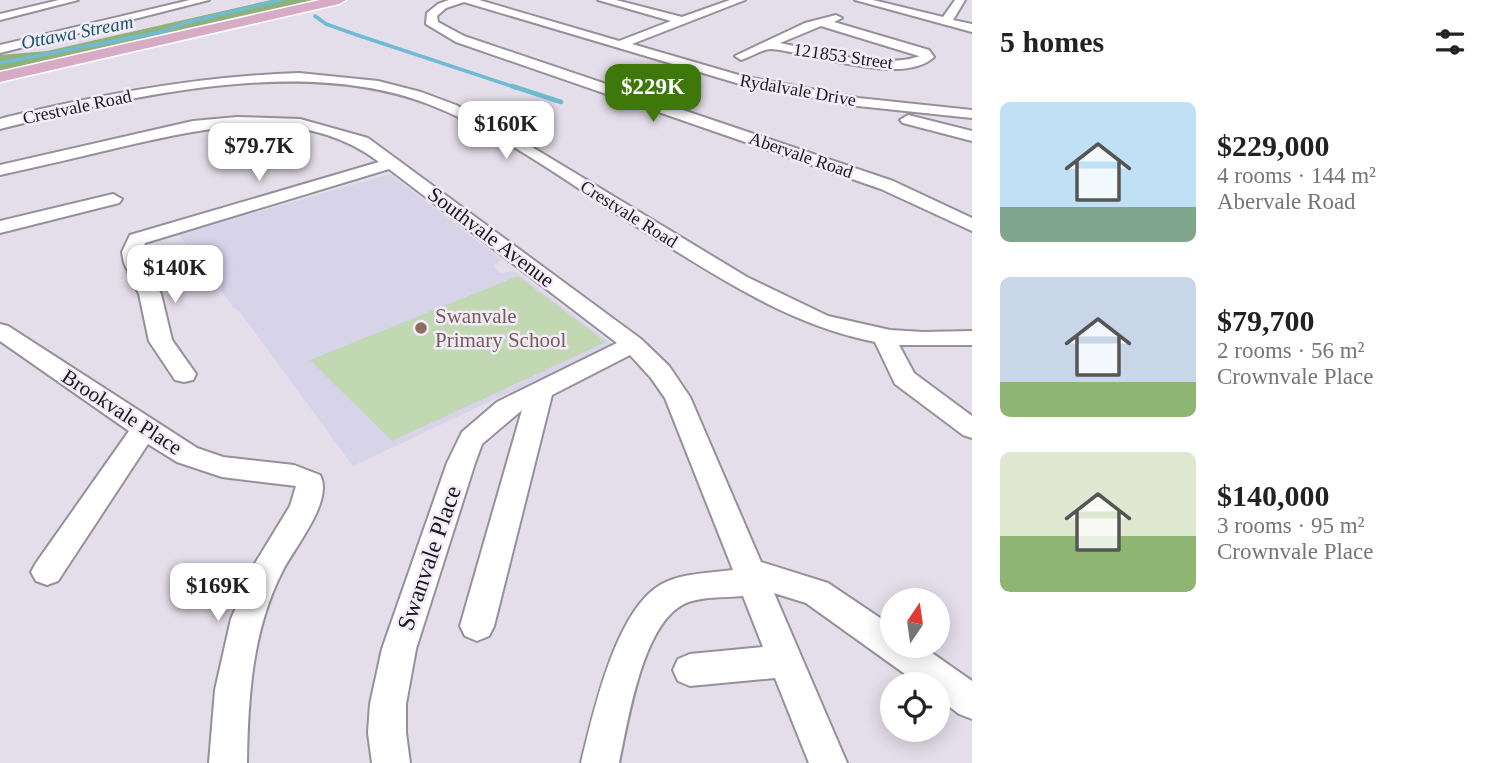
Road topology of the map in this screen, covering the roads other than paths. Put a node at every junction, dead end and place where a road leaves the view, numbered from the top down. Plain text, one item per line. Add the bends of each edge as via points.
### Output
1 (73, 0) edge
2 (204, 0) edge
3 (339, 0) edge
4 (460, 0) edge
5 (467, 0) edge
6 (607, 0) edge
7 (740, 0) edge
8 (860, 0) edge
9 (960, 0) edge
10 (850, 14) dead end
11 (0, 17) edge
12 (683, 21) junction
13 (946, 22) junction
14 (823, 23) junction
15 (972, 28) edge
16 (618, 45) junction
17 (769, 45) junction
18 (0, 49) edge
19 (741, 56) dead end
20 (831, 57) junction
21 (0, 77) edge
22 (810, 94) junction
23 (858, 102) junction
24 (972, 114) edge
25 (0, 124) edge
26 (972, 136) edge
27 (392, 163) junction
28 (0, 170) edge
29 (113, 199) dead end
30 (972, 225) edge
31 (0, 227) edge
32 (0, 331) edge
33 (884, 337) junction
34 (972, 338) edge
35 (633, 344) junction
36 (184, 374) dead end
37 (541, 389) junction
38 (144, 429) junction
39 (972, 429) edge
40 (47, 572) dead end
41 (751, 577) junction
42 (477, 626) dead end
43 (880, 636) edge
44 (912, 658) edge
45 (786, 661) junction
46 (690, 670) dead end
47 (972, 702) edge
48 (228, 763) edge
49 (391, 763) edge
50 (600, 763) edge
51 (828, 763) edge

1 - 11 street
2 - 18 street
3 - 21 main road
4 - 30 street, Abervale Road via 435,10 430,15 432,24 460,39 887,185
5 - 16 street, Rydalvale Drive
6 - 12 street
7 - 12 street
8 - 13 street
9 - 13 street
10 - 14 street
12 - 16 street
13 - 15 street
14 - 17 street
14 - 20 street, 121853 Street via 928,57 896,64
16 - 22 street, Rydalvale Drive via 718,75
17 - 19 street
17 - 20 street, 121853 Street
20 - 22 street
22 - 23 street, Rydalvale Drive
23 - 24 street, Rydalvale Drive
23 - 26 street via 889,115
25 - 33 street, Crestvale Road via 220,81 309,79 392,89 433,101 530,152 749,288 840,327
27 - 28 street, Southvale Avenue via 362,141 332,129 285,120 253,120 193,126
27 - 35 street, Southvale Avenue
27 - 36 street via 137,239 134,262 150,294 161,341
29 - 31 street
32 - 38 street, Brookvale Place
33 - 34 street, Crestvale Road
33 - 39 street via 904,379
35 - 37 street, Swanvale Place
35 - 41 street, Southvale Avenue via 677,397
37 - 42 street
37 - 49 street, Swanvale Place via 490,421 471,439 461,463 398,649 388,705
38 - 40 street
38 - 48 street, Brookvale Place via 187,455 222,467 294,475 310,482 304,507 247,618 235,673
41 - 43 street via 817,593
41 - 45 street, Southvale Avenue
41 - 50 street via 684,590 654,607 616,694
44 - 47 street
45 - 46 street
45 - 51 street, Southvale Avenue

